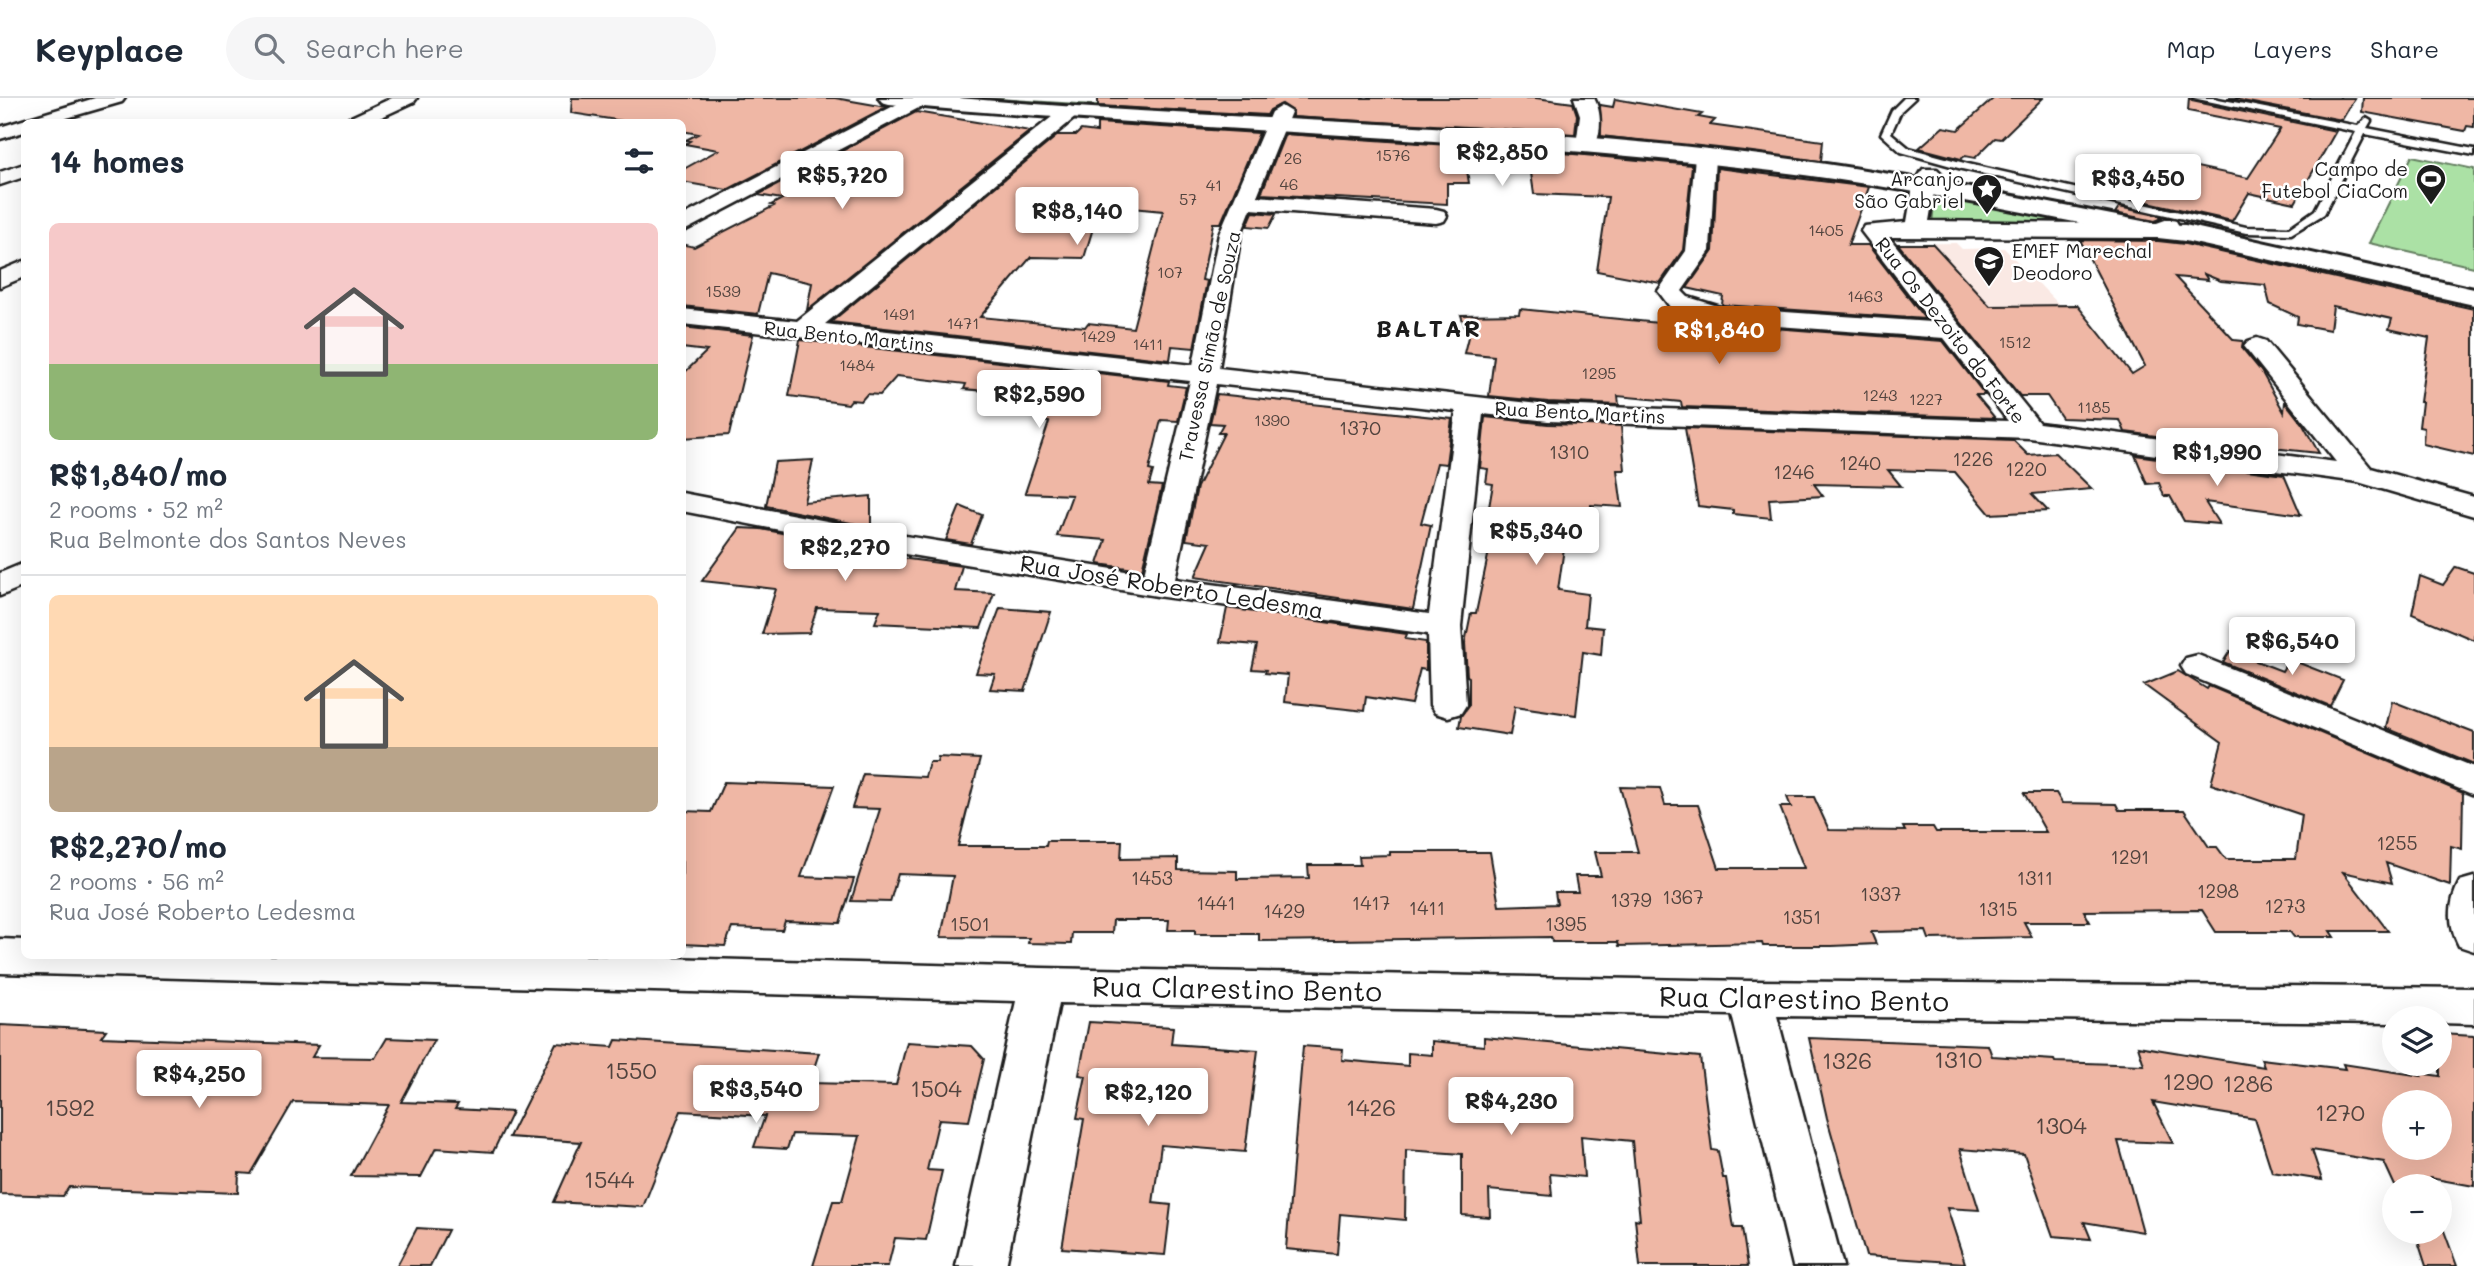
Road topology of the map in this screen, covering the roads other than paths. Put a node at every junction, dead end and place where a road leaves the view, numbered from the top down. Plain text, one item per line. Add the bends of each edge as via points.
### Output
1 (115, 98) edge
2 (407, 98) edge
3 (890, 98) edge
4 (1584, 98) edge
5 (1910, 98) edge
6 (2198, 98) edge
7 (2244, 98) edge
8 (919, 100) edge
9 (1062, 105) edge
10 (47, 119) edge
11 (362, 119) edge
12 (1278, 119) junction
13 (2363, 126) junction
14 (1588, 138) junction
15 (2474, 142) edge
16 (2474, 152) edge
17 (1705, 157) junction
18 (21, 171) edge
19 (0, 179) edge
20 (1927, 179) junction
21 (1243, 202) junction
22 (1436, 216) dead end
23 (686, 223) edge
24 (1917, 228) junction
25 (2171, 230) junction
26 (21, 270) edge
27 (0, 280) edge
28 (2474, 298) edge
29 (686, 317) edge
30 (801, 331) junction
31 (1952, 331) junction
32 (2257, 346) dead end
33 (1205, 373) junction
34 (1470, 406) junction
35 (2030, 430) junction
36 (2361, 474) junction
37 (686, 503) edge
38 (2474, 507) edge
39 (21, 575) edge
40 (0, 586) edge
41 (1157, 586) junction
42 (1444, 626) junction
43 (2198, 666) dead end
44 (1448, 705) dead end
45 (2474, 782) edge
46 (2474, 892) edge
47 (2474, 935) edge
48 (0, 956) edge
49 (21, 957) edge
50 (108, 959) edge
51 (1041, 985) junction
52 (1750, 998) junction
53 (2474, 1006) edge
54 (981, 1266) edge
55 (1818, 1266) edge

1 - 10 street
2 - 11 street
3 - 8 main road
4 - 14 street
5 - 13 lane via 1897,110 1886,134 1905,150 2246,230 2291,231 2320,212
6 - 13 lane
7 - 13 lane
8 - 9 main road
8 - 23 street
9 - 12 main road
9 - 30 street
12 - 14 main road
12 - 21 street, Travessa Simão de Souza
13 - 15 lane
13 - 16 lane
14 - 17 main road
14 - 20 main road via 1771,149
17 - 20 main road
17 - 31 street via 1698,251 1670,291 1679,302 1722,315
18 - 19 street
20 - 24 street
20 - 25 main road
21 - 22 street
21 - 33 street, Travessa Simão de Souza via 1230,234
24 - 25 street
24 - 31 street, Rua Os Dezoito do Forte via 1872,231
25 - 28 main road
26 - 27 street
29 - 30 street, Rua Bento Martins
30 - 33 street, Rua Bento Martins
31 - 35 street, Rua Os Dezoito do Forte
32 - 36 street
33 - 34 street, Rua Bento Martins
33 - 41 street, Travessa Simão de Souza
34 - 35 street, Rua Bento Martins via 1548,413
34 - 42 street
35 - 36 street, Rua Bento Martins
36 - 38 street, Rua Bento Martins
37 - 41 street, Rua José Roberto Ledesma via 899,544
39 - 40 street
41 - 42 street, Rua José Roberto Ledesma
42 - 44 street
43 - 45 street
46 - 47 street via 2470,920
48 - 49 street, Rua Clarestino Bento
50 - 51 street, Rua Clarestino Bento
51 - 52 street, Rua Clarestino Bento
51 - 54 street
52 - 53 street, Rua Clarestino Bento
52 - 55 street

